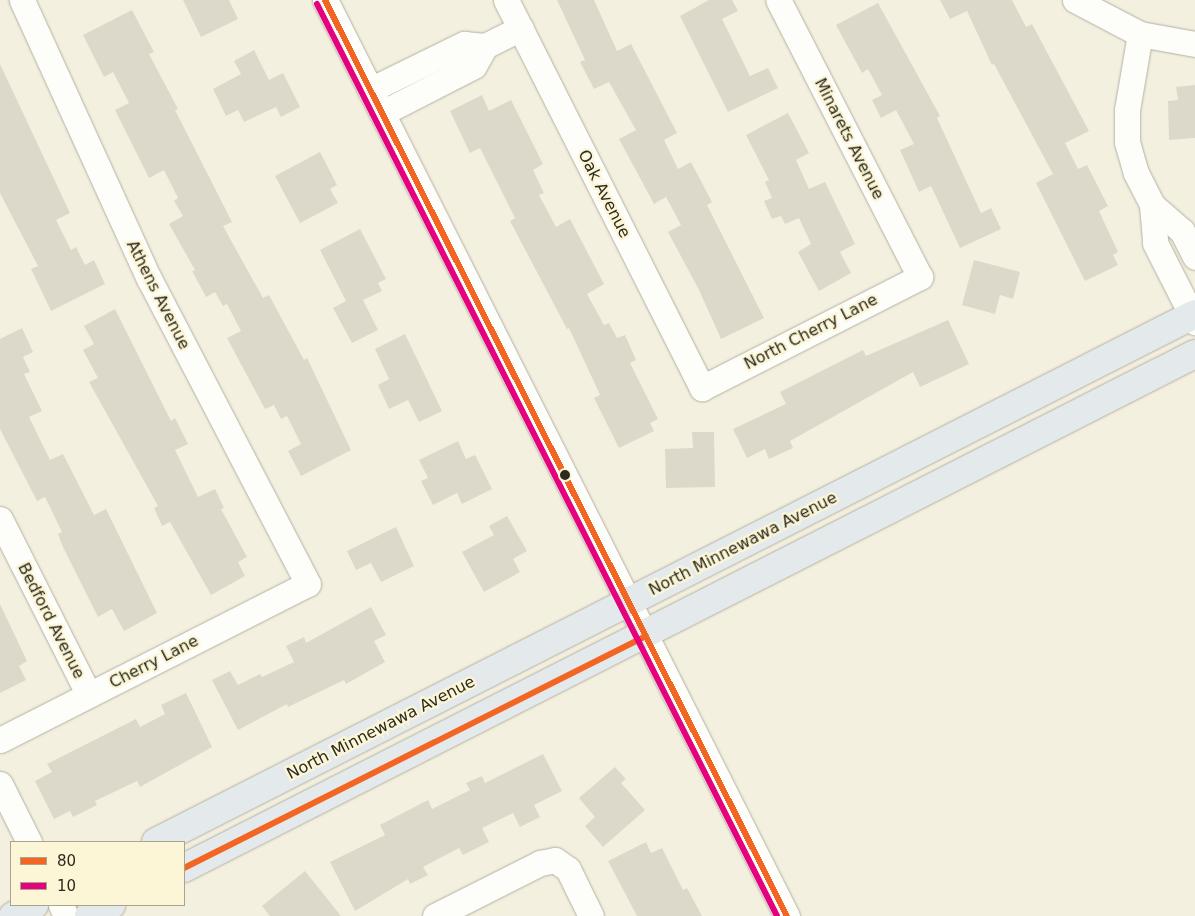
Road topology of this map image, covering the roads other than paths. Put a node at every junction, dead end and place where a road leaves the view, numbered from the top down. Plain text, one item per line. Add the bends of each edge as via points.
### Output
1 (22, 0) edge
2 (325, 0) edge
3 (506, 0) edge
4 (778, 0) edge
5 (1075, 0) edge
6 (520, 28) junction
7 (1140, 34) junction
8 (1195, 44) edge
9 (433, 73) junction
10 (370, 90) junction
11 (382, 113) junction
12 (1152, 206) junction
13 (1195, 257) edge
14 (920, 277) joint
15 (1194, 317) edge
16 (1195, 354) edge
17 (702, 388) joint
18 (0, 519) edge
19 (308, 584) joint
20 (628, 603) junction
21 (646, 636) junction
22 (89, 695) junction
23 (0, 740) edge
24 (0, 784) edge
25 (28, 841) edge
26 (158, 841) edge
27 (185, 867) edge
28 (32, 906) edge
29 (109, 906) edge
30 (13, 916) edge
31 (89, 916) edge
32 (435, 916) edge
33 (591, 916) edge
34 (787, 916) edge

1 - 19 street, Athens Avenue via 145,271
2 - 10 street
3 - 6 street, Oak Avenue
4 - 14 street, Minarets Avenue
5 - 7 street
6 - 9 street via 485,46 474,66
6 - 17 street, Oak Avenue
7 - 8 street
7 - 12 street via 1126,127 1131,158
9 - 10 street
9 - 11 street
10 - 11 street
11 - 20 street
12 - 13 street via 1182,231
12 - 15 street via 1155,244
14 - 17 street, North Cherry Lane
15 - 20 main road, North Minnewawa Avenue
16 - 21 main road
18 - 22 street, Bedford Avenue
19 - 22 street, Cherry Lane
20 - 21 street
20 - 26 main road, North Minnewawa Avenue
21 - 27 main road
21 - 34 street
22 - 23 street, Cherry Lane
24 - 25 street
28 - 30 main road
29 - 31 main road
32 - 33 street via 540,863 555,860 568,868

